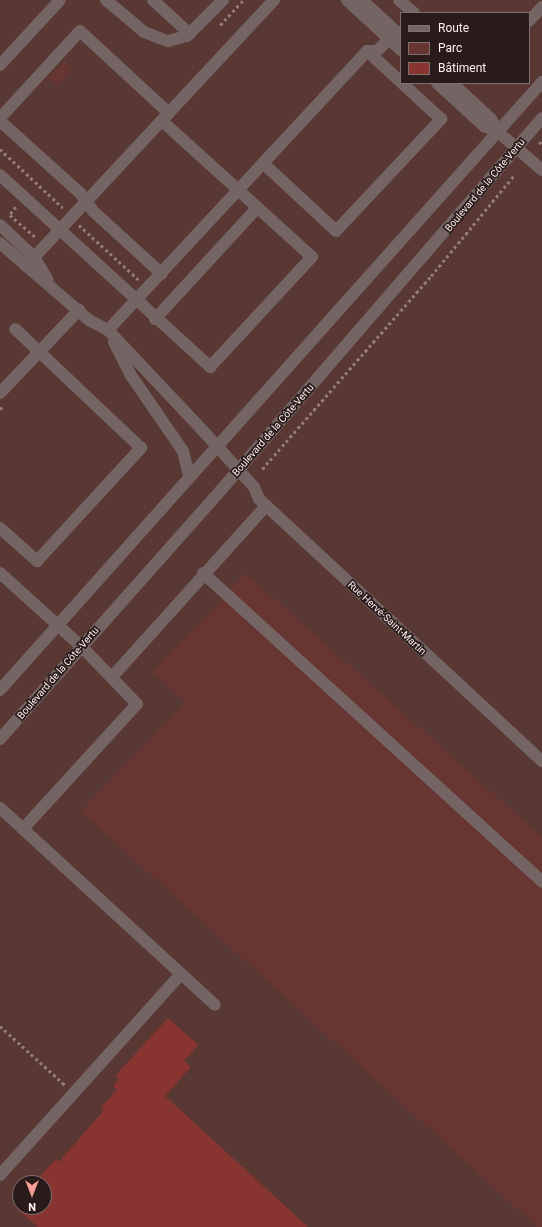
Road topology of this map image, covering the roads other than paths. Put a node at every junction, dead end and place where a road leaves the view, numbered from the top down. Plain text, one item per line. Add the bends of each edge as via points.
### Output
1 (60, 0) edge
2 (106, 0) edge
3 (153, 0) edge
4 (274, 0) edge
5 (347, 0) edge
6 (362, 0) edge
7 (399, 0) edge
8 (214, 3) edge
9 (542, 7) edge
10 (413, 12) edge
11 (530, 20) edge
12 (190, 34) junction
13 (395, 38) edge
14 (400, 48) edge
15 (368, 51) junction
16 (2, 60) edge
17 (400, 80) edge
18 (542, 82) edge
19 (404, 84) edge
20 (438, 84) edge
21 (453, 84) edge
22 (166, 117) junction
23 (0, 118) edge
24 (542, 118) edge
25 (0, 121) edge
26 (498, 132) junction
27 (515, 149) junction
28 (264, 164) junction
29 (542, 169) edge
30 (0, 175) edge
31 (238, 192) junction
32 (87, 202) junction
33 (257, 208) junction
34 (59, 231) junction
35 (4, 240) edge
36 (34, 257) junction
37 (26, 266) junction
38 (162, 274) junction
39 (49, 282) junction
40 (136, 302) junction
41 (79, 310) junction
42 (155, 319) junction
43 (15, 328) dead end
44 (108, 330) junction
45 (39, 351) junction
46 (0, 393) edge
47 (216, 446) junction
48 (237, 471) junction
49 (189, 475) junction
50 (266, 506) junction
51 (0, 528) edge
52 (203, 573) junction
53 (2, 579) edge
54 (56, 626) junction
55 (82, 647) junction
56 (112, 677) junction
57 (0, 690) edge
58 (0, 739) edge
59 (542, 761) edge
60 (0, 808) edge
61 (23, 829) junction
62 (542, 882) edge
63 (181, 974) junction
64 (215, 1005) dead end
65 (0, 1175) edge

1 - 16 street
2 - 12 street via 152,37 175,41
3 - 12 street
4 - 22 street
5 - 13 street
6 - 13 street
7 - 10 street
8 - 12 street
9 - 11 street
13 - 14 street
13 - 15 street via 377,51
15 - 17 street
15 - 28 street
18 - 26 street
19 - 28 street via 442,118 336,231
20 - 26 street via 484,126
21 - 26 street via 491,119
22 - 23 street via 80,31
22 - 31 street
22 - 32 street
24 - 27 street, Boulevard de la Côte-Vertu
25 - 32 street
26 - 27 street
26 - 47 street
27 - 29 street
27 - 48 street, Boulevard de la Côte-Vertu
28 - 31 street
30 - 34 street
31 - 33 street
31 - 38 street
32 - 34 street
32 - 38 street via 93,211
33 - 42 street
33 - 42 street via 312,257 210,367
34 - 36 street
34 - 40 street
35 - 36 street
35 - 37 street
36 - 37 street
36 - 39 street
37 - 39 street
38 - 40 street
39 - 41 street, Rue Hervé-Saint-Martin
40 - 42 street
40 - 44 street
41 - 44 street, Rue Hervé-Saint-Martin
41 - 45 street
43 - 45 street
44 - 47 street, Rue Hervé-Saint-Martin
44 - 49 street via 130,374 183,451
45 - 46 street
45 - 51 street via 142,448 37,561
47 - 48 street, Rue Hervé-Saint-Martin
47 - 49 street
48 - 50 street, Rue Hervé-Saint-Martin
48 - 55 street, Boulevard de la Côte-Vertu
49 - 54 street
50 - 52 street
50 - 59 street, Rue Hervé-Saint-Martin
52 - 56 street
52 - 62 street
53 - 54 street
54 - 55 street
54 - 57 street
55 - 56 street
55 - 58 street, Boulevard de la Côte-Vertu
56 - 61 street via 136,704
60 - 61 street
61 - 63 street
63 - 64 street
63 - 65 street

